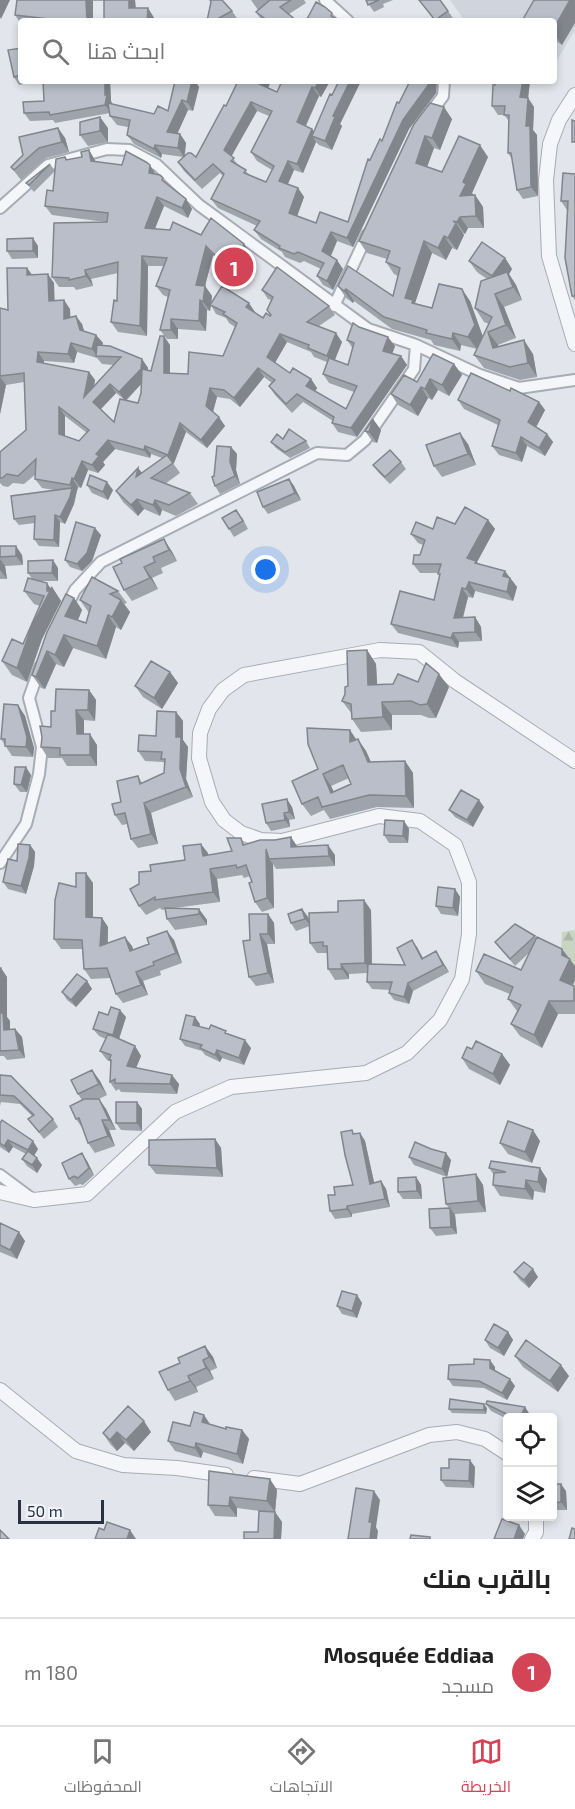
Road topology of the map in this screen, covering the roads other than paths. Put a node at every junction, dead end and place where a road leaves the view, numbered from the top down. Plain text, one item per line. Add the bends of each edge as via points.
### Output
1 (325, 0) edge
2 (345, 18) edge
3 (444, 84) edge
4 (575, 95) edge
5 (423, 123) edge
6 (0, 207) edge
7 (373, 224) edge
8 (334, 306) junction
9 (575, 344) edge
10 (416, 345) junction
11 (575, 380) edge
12 (59, 621) edge
13 (45, 653) edge
14 (575, 760) edge
15 (0, 863) edge
16 (0, 1175) edge
17 (0, 1192) edge
18 (34, 1200) junction
19 (0, 1390) edge
20 (503, 1451) edge
21 (536, 1521) edge
22 (532, 1539) edge

1 - 2 street
3 - 5 street via 443,96
4 - 9 street via 550,144 546,180 549,256
6 - 8 street via 48,165 107,149 129,150 157,165 199,206
7 - 8 street
8 - 10 street via 368,329
10 - 11 street via 480,375 519,388
10 - 12 street via 414,369 365,440 347,455 317,453 101,562 75,590
13 - 15 street via 29,698 42,747 39,774 26,824
14 - 18 street via 455,681 419,652 380,650 244,675 224,690 208,709 200,733 200,758 212,802 224,819 251,837 282,842 379,816 420,821 455,845 469,882 469,934 462,979 440,1020 407,1053 366,1073 231,1087 175,1112 87,1194
16 - 18 street
17 - 18 street
19 - 20 street via 76,1451 123,1465 300,1484 429,1435 457,1432 485,1439
21 - 22 street

